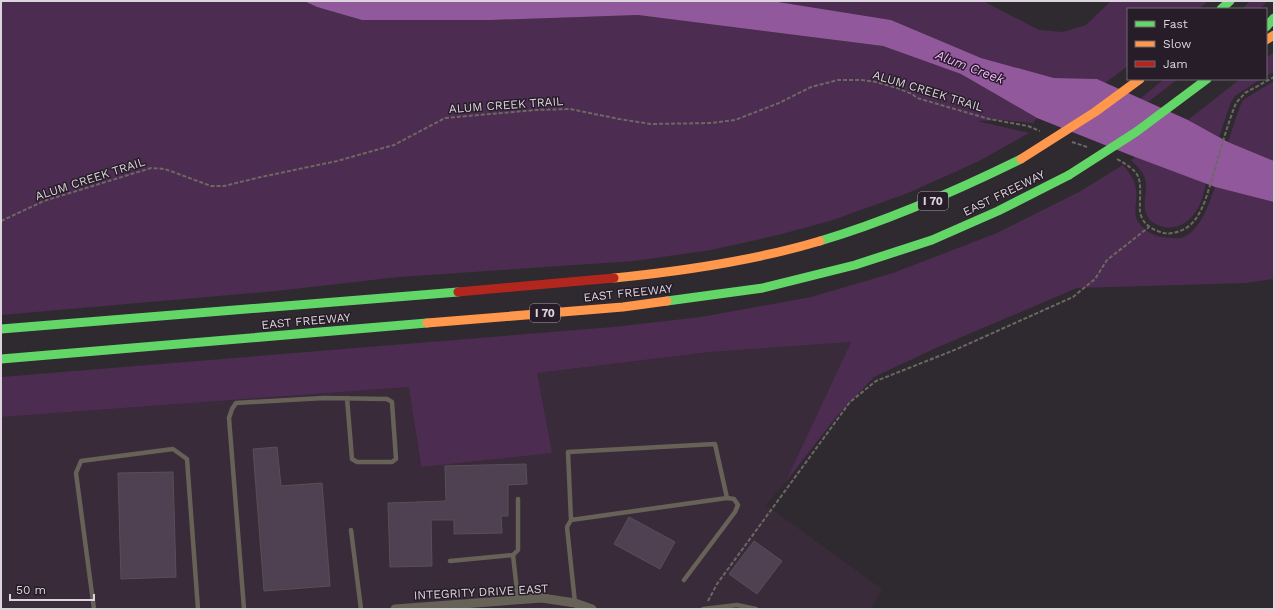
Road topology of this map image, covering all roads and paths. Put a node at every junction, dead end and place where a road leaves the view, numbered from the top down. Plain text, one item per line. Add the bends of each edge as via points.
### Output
1 (1230, 1) edge
2 (1222, 8) edge
3 (1274, 18) edge
4 (1267, 26) edge
5 (1274, 77) edge
6 (1139, 80) edge
7 (1206, 80) edge
8 (1041, 132) dead end
9 (1072, 142) dead end
10 (1087, 147) dead end
11 (1116, 158) dead end
12 (1, 221) edge
13 (1149, 227) junction
14 (1, 329) edge
15 (1, 358) edge
16 (347, 398) junction
17 (727, 498) junction
18 (518, 499) dead end
19 (571, 520) junction
20 (351, 530) dead end
21 (513, 555) junction
22 (450, 561) dead end
23 (684, 580) dead end
24 (518, 600) junction
25 (574, 603) junction
26 (457, 607) edge
27 (94, 609) edge
28 (198, 609) edge
29 (244, 609) edge
30 (361, 609) edge
31 (395, 609) edge
32 (592, 609) edge
33 (703, 609) edge
34 (756, 609) edge

1 - 2 highway
3 - 4 highway
5 - 13 path via 1245,93 1236,103 1205,199 1193,222 1180,231 1168,234
6 - 14 highway, EAST FREEWAY / I 70, bridge via 1095,112 1021,159 970,185 841,235 780,252 654,274 558,284
7 - 15 highway, EAST FREEWAY / I 70, bridge via 1136,132 1068,175 998,212 932,240 855,265 763,288 622,307
8 - 12 path, ALUM CREEK TRAIL via 1028,126 989,119 917,98 897,88 876,82 838,80 811,87 735,120 712,123 651,124 570,109 446,118 394,145 310,168 224,186 211,186 165,169 151,168 44,201
9 - 10 path
11 - 13 path via 1134,170 1139,177 1140,212
13 - 33 path via 1107,260 1095,279 1073,297 876,382 850,402 717,584
16 - 16 lane via 387,399 392,402 396,459 392,462 357,462 352,459
16 - 29 lane via 236,403 232,409 229,418
17 - 19 lane
17 - 19 lane via 715,444 568,452
17 - 23 lane via 734,499 738,505 735,512
18 - 21 lane via 518,550
19 - 25 lane via 567,527
20 - 30 lane
21 - 22 lane
21 - 24 lane
24 - 25 street, INTEGRITY DRIVE EAST via 542,598
24 - 26 street, INTEGRITY DRIVE EAST
25 - 32 street, INTEGRITY DRIVE EAST
26 - 31 street, INTEGRITY DRIVE EAST
27 - 28 lane via 76,472 81,462 173,449 187,459
33 - 34 lane via 737,605

